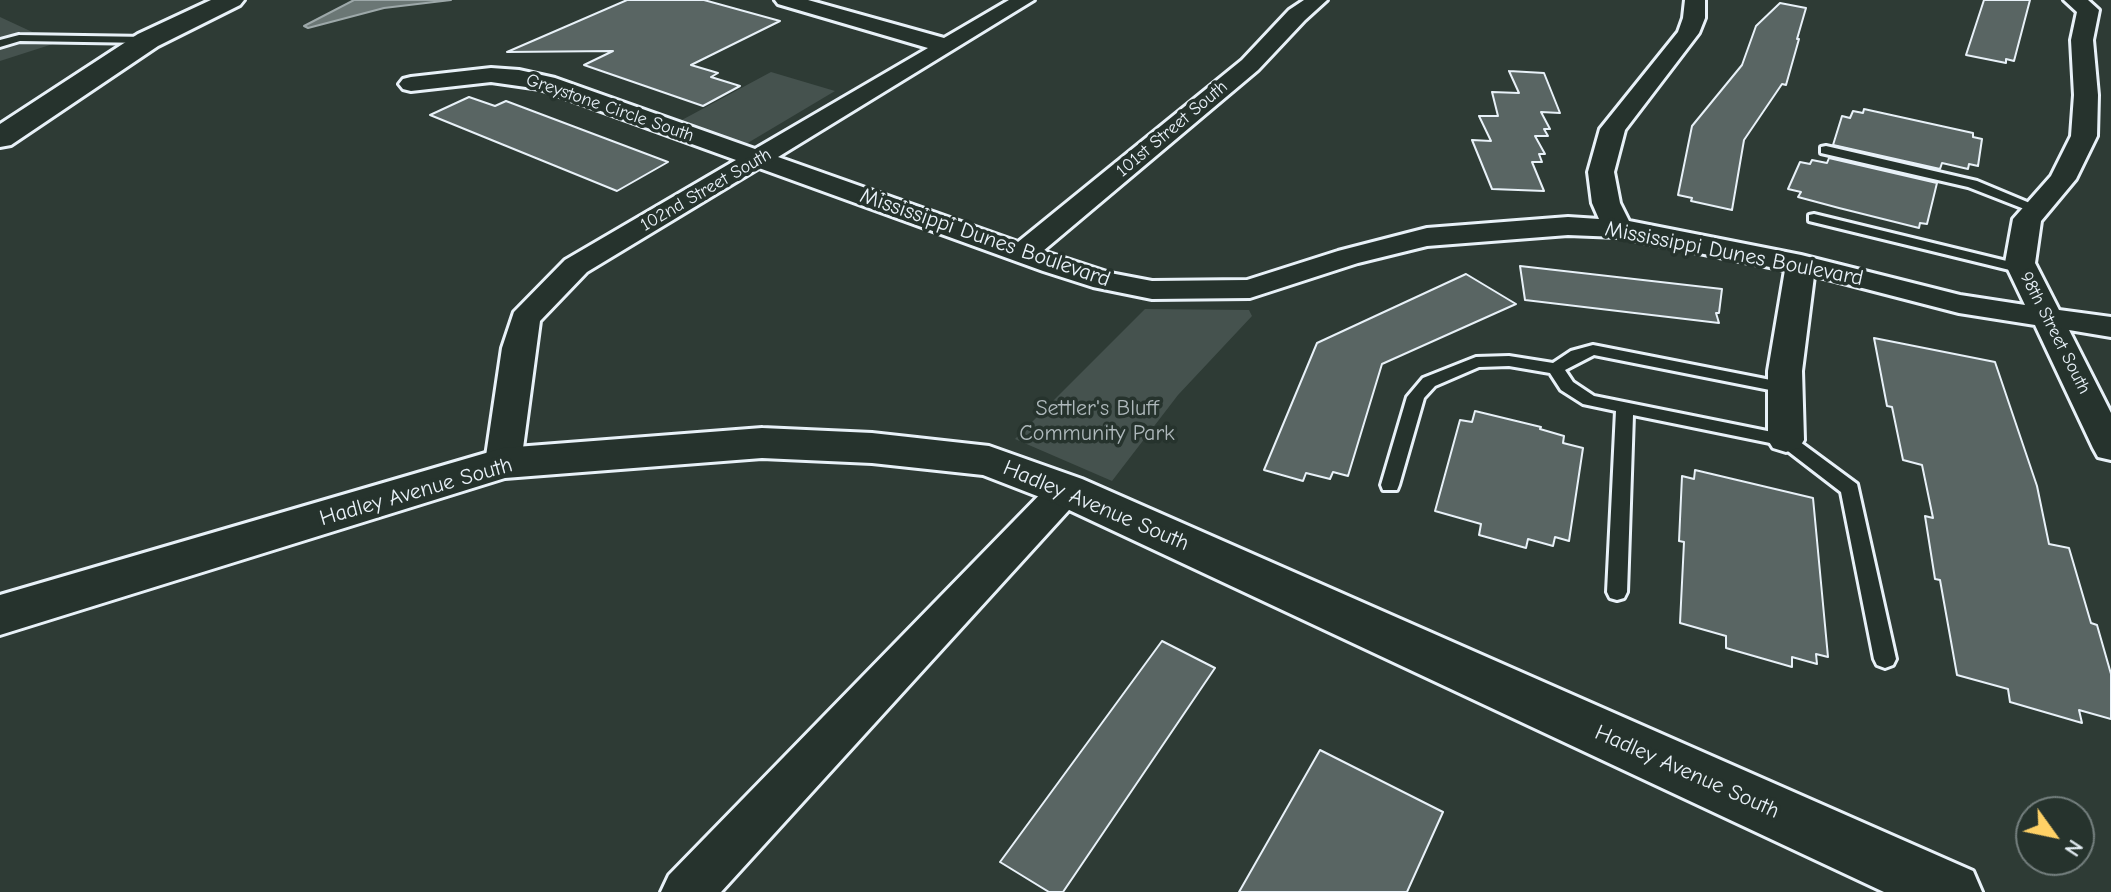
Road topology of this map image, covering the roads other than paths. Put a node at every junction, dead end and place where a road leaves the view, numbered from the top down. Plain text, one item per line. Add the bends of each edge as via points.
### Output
1 (231, 0) edge
2 (785, 0) edge
3 (1024, 0) edge
4 (1317, 0) edge
5 (1695, 0) edge
6 (2074, 0) edge
7 (148, 40) junction
8 (0, 44) edge
9 (947, 46) junction
10 (411, 84) dead end
11 (0, 138) edge
12 (1826, 150) dead end
13 (758, 159) junction
14 (2037, 209) junction
15 (1814, 218) dead end
16 (1618, 228) junction
17 (1022, 254) junction
18 (1801, 264) junction
19 (2022, 269) junction
20 (2049, 318) junction
21 (2111, 327) edge
22 (1556, 369) junction
23 (1785, 388) junction
24 (1625, 406) junction
25 (1786, 440) junction
26 (2111, 448) edge
27 (503, 463) junction
28 (1390, 485) dead end
29 (1066, 490) junction
30 (1617, 592) dead end
31 (0, 615) edge
32 (1885, 659) dead end
33 (687, 892) edge
34 (1951, 892) edge

1 - 7 street
2 - 9 street
3 - 9 street, 102nd Street South
4 - 17 street, 101st Street South via 1250,65
5 - 16 street via 1688,33 1613,129 1601,172 1606,203
6 - 14 street, 98th Street South via 2088,10 2082,40 2084,136 2063,179
7 - 8 lane via 19,38
7 - 11 street
9 - 13 street, 102nd Street South
10 - 13 street, Greystone Circle South via 461,76 547,83
12 - 14 lane via 1972,184
13 - 17 street, Mississippi Dunes Boulevard
13 - 27 street, 102nd Street South via 576,266 525,319
14 - 19 street, 98th Street South via 2027,219
15 - 19 lane
16 - 17 street, Mississippi Dunes Boulevard via 1531,228 1427,237 1250,289 1152,290 1104,281
16 - 18 street, Mississippi Dunes Boulevard
18 - 20 street, Mississippi Dunes Boulevard via 1959,304
18 - 23 street
19 - 20 street, 98th Street South
20 - 21 street, Mississippi Dunes Boulevard
20 - 26 street, 98th Street South
22 - 23 lane via 1593,350
22 - 24 lane via 1567,386 1589,400
22 - 28 lane via 1476,362 1429,382 1416,397
23 - 25 street
24 - 25 lane
24 - 30 lane
25 - 32 lane via 1850,489
27 - 29 street, Hadley Avenue South via 762,443 872,448 989,461
27 - 31 street, Hadley Avenue South
29 - 33 street
29 - 34 street, Hadley Avenue South

